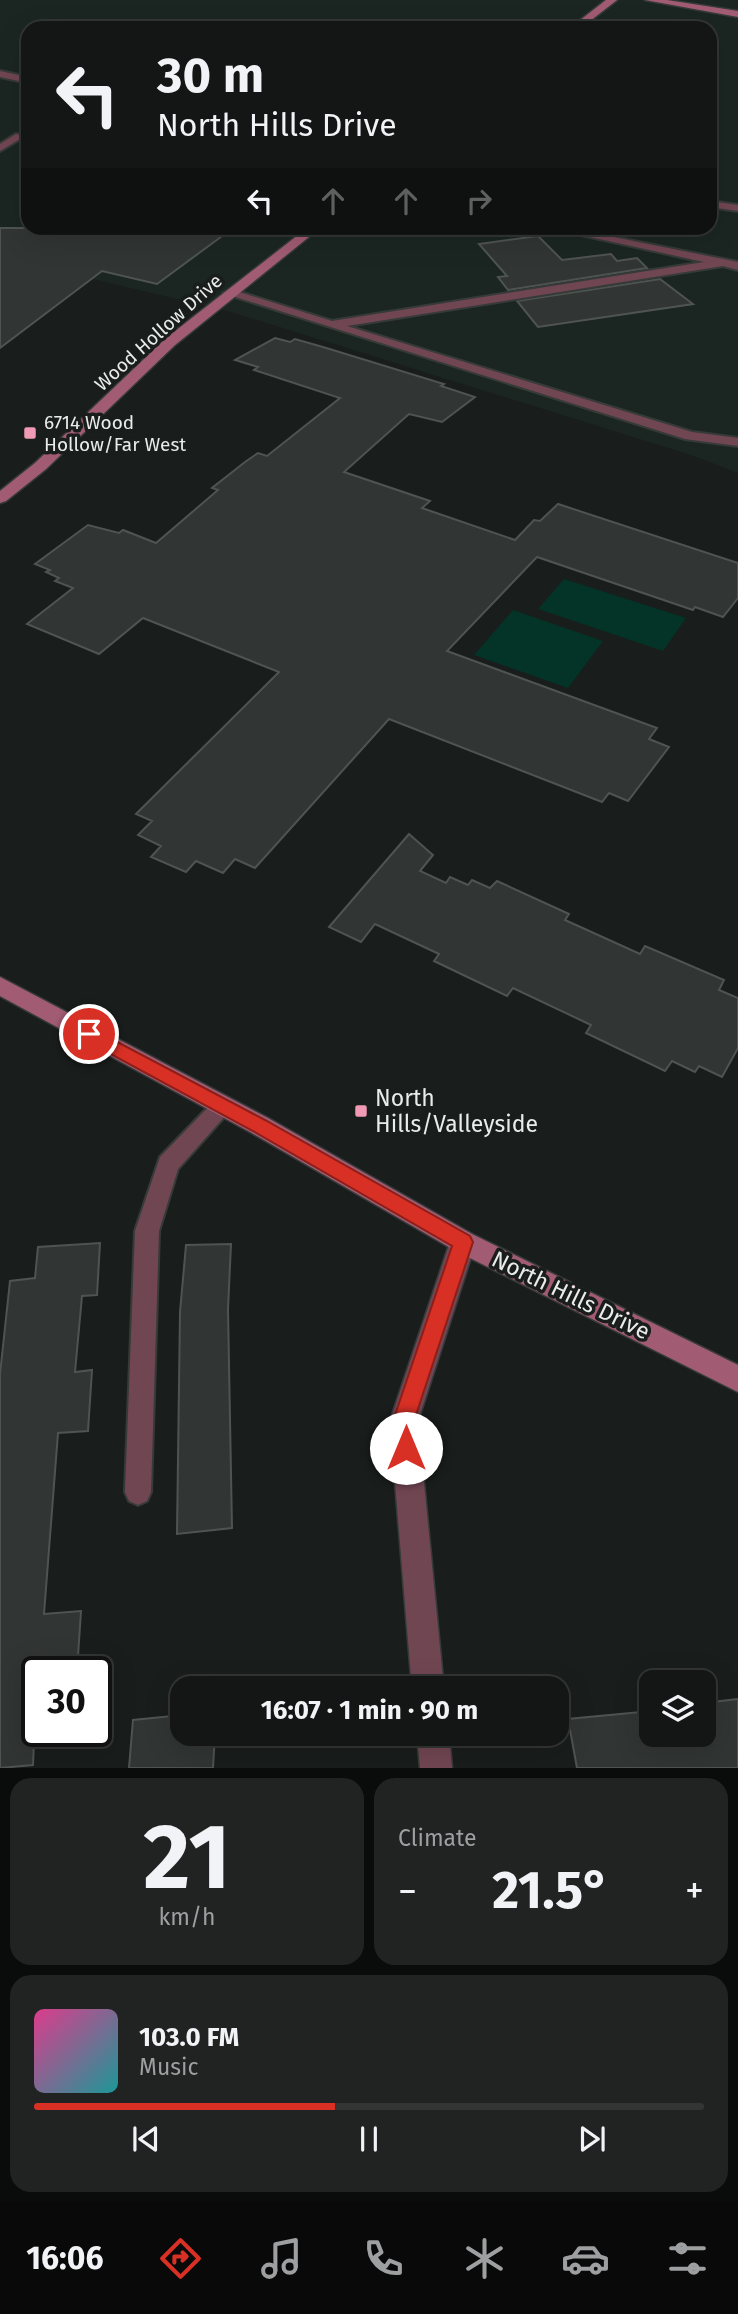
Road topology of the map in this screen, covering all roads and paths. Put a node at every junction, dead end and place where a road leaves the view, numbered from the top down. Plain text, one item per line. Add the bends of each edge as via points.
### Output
1 (612, 0) edge
2 (650, 0) edge
3 (738, 14) edge
4 (584, 21) edge
5 (0, 74) edge
6 (21, 78) edge
7 (20, 136) dead end
8 (0, 148) edge
9 (717, 205) edge
10 (738, 208) edge
11 (305, 235) edge
12 (588, 235) edge
13 (722, 263) junction
14 (738, 266) edge
15 (229, 293) junction
16 (330, 325) junction
17 (738, 442) edge
18 (0, 498) edge
19 (0, 986) edge
20 (223, 1106) junction
21 (463, 1242) junction
22 (738, 1379) edge
23 (138, 1492) dead end
24 (427, 1676) edge
25 (434, 1746) edge
26 (436, 1768) edge

1 - 4 street
2 - 3 street
5 - 6 lane
7 - 8 lane
9 - 10 lane
11 - 15 street, Wood Hollow Drive
12 - 13 lane
13 - 14 lane
13 - 16 lane
15 - 16 lane
15 - 18 street, Wood Hollow Drive via 149,360 68,442
16 - 17 lane via 690,436
19 - 20 street, North Hills Drive
20 - 21 street, North Hills Drive
20 - 23 lane via 168,1164 148,1231
21 - 22 street, North Hills Drive
21 - 24 street via 404,1421
25 - 26 street

